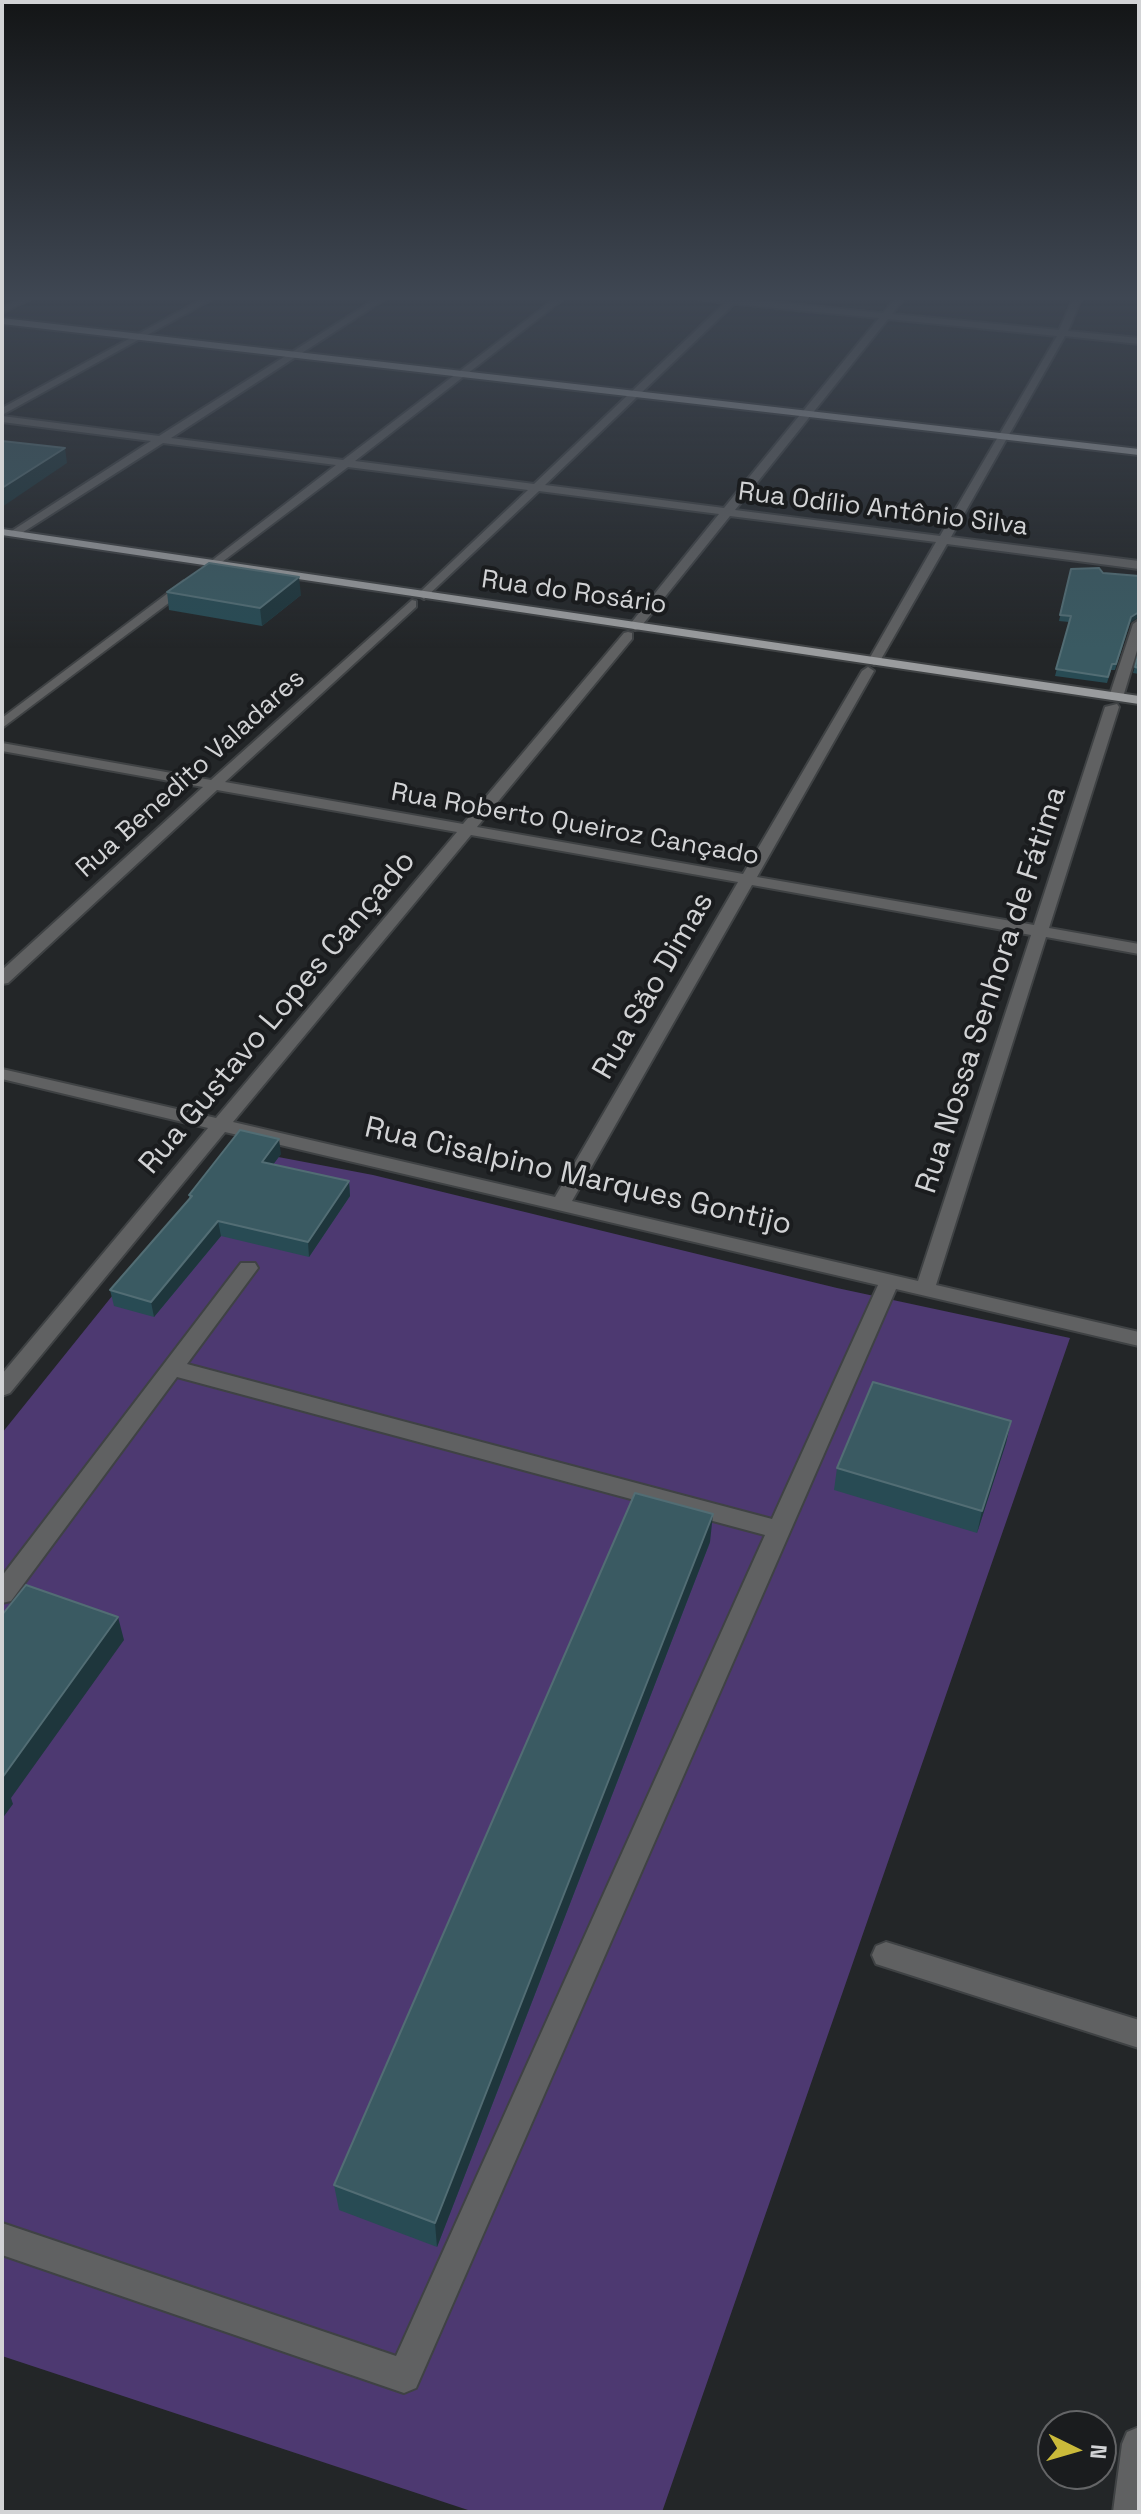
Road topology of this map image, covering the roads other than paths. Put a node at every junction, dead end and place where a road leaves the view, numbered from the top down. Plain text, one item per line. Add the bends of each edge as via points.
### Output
1 (200, 414) edge
2 (408, 414) edge
3 (614, 414) edge
4 (805, 414) edge
5 (808, 414) edge
6 (1016, 414) edge
7 (2, 419) edge
8 (1003, 437) junction
9 (161, 439) junction
10 (1139, 452) edge
11 (346, 462) junction
12 (539, 486) junction
13 (727, 512) junction
14 (7, 533) edge
15 (945, 539) junction
16 (2, 544) edge
17 (214, 564) junction
18 (1139, 565) edge
19 (202, 573) junction
20 (418, 599) junction
21 (1139, 624) edge
22 (632, 631) junction
23 (871, 666) junction
24 (1139, 700) edge
25 (1114, 702) junction
26 (1139, 711) edge
27 (2, 724) edge
28 (2, 747) edge
29 (214, 785) junction
30 (467, 830) junction
31 (748, 880) junction
32 (1040, 932) junction
33 (1139, 949) edge
34 (2, 979) edge
35 (2, 1074) edge
36 (222, 1125) junction
37 (561, 1203) junction
38 (248, 1268) dead end
39 (890, 1280) junction
40 (925, 1289) junction
41 (1139, 1339) edge
42 (172, 1368) junction
43 (2, 1388) edge
44 (781, 1530) junction
45 (2, 1594) edge
46 (886, 1955) dead end
47 (1139, 2034) edge
48 (2, 2239) edge
49 (1139, 2444) edge
50 (1131, 2512) edge

1 - 9 street
2 - 11 street
3 - 12 street, Rua Benedito Valadares
4 - 13 street, Rua Gustavo Lopes Cançado
5 - 8 main road
6 - 8 street, Rua São Dimas
7 - 9 street, Rua Odílio Antônio Silva
8 - 10 main road
8 - 15 street, Rua São Dimas
9 - 11 street, Rua Odílio Antônio Silva
9 - 14 street
11 - 12 street, Rua Odílio Antônio Silva
11 - 17 street
12 - 13 street, Rua Odílio Antônio Silva
12 - 20 street, Rua Benedito Valadares
13 - 15 street, Rua Odílio Antônio Silva
13 - 22 street, Rua Gustavo Lopes Cançado
14 - 17 main road, Rua do Rosário
15 - 18 street, Rua Odílio Antônio Silva
15 - 23 street, Rua São Dimas
16 - 19 main road, Rua do Rosário
17 - 20 main road, Rua do Rosário
19 - 20 main road, Rua do Rosário
19 - 27 street
20 - 22 main road, Rua do Rosário
20 - 29 street, Rua Benedito Valadares
21 - 25 street, Rua Nossa Senhora de Fátima
22 - 23 main road, Rua do Rosário
22 - 30 street, Rua Gustavo Lopes Cançado
23 - 25 main road, Rua do Rosário
23 - 31 street, Rua São Dimas
24 - 25 main road, Rua do Rosário
25 - 26 main road, Rua do Rosário
25 - 32 street, Rua Nossa Senhora de Fátima
28 - 29 street, Rua Roberto Queiroz Cançado
29 - 30 street, Rua Roberto Queiroz Cançado
29 - 34 street, Rua Benedito Valadares
30 - 31 street, Rua Roberto Queiroz Cançado
30 - 36 street, Rua Gustavo Lopes Cançado
31 - 32 street, Rua Roberto Queiroz Cançado
31 - 37 street, Rua São Dimas
32 - 33 street, Rua Roberto Queiroz Cançado
32 - 40 street, Rua Nossa Senhora de Fátima
35 - 36 street, Rua Cisalpino Marques Gontijo
36 - 37 street, Rua Cisalpino Marques Gontijo
36 - 43 street, Rua Gustavo Lopes Cançado
37 - 39 street, Rua Cisalpino Marques Gontijo
38 - 42 street
39 - 40 street, Rua Cisalpino Marques Gontijo
39 - 44 street
40 - 41 street, Rua Cisalpino Marques Gontijo
42 - 44 street
42 - 45 street
44 - 48 street via 404,2376
46 - 47 street
49 - 50 street

